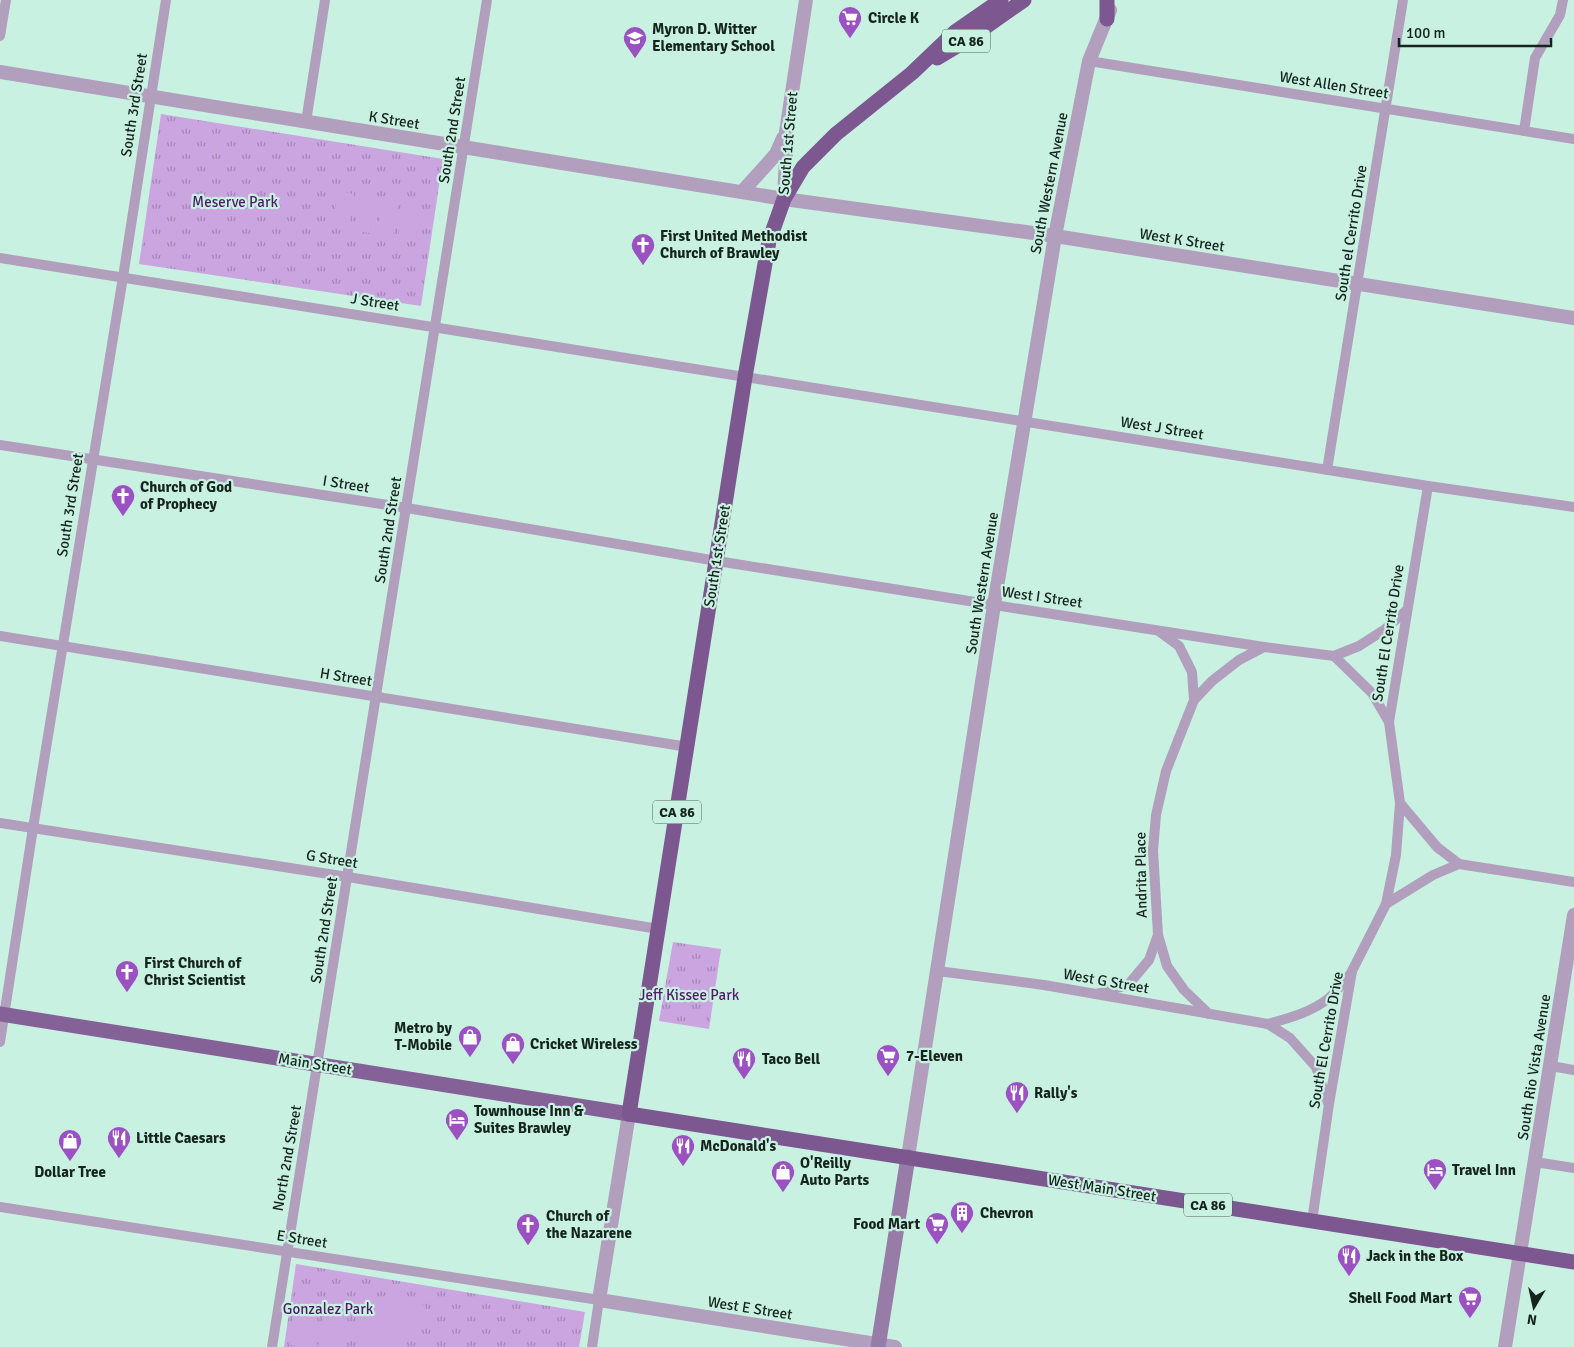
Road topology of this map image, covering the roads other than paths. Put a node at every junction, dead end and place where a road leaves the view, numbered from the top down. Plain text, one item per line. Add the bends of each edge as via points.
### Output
1 (6, 0) edge
2 (166, 0) edge
3 (325, 0) edge
4 (487, 0) edge
5 (806, 0) edge
6 (1000, 0) edge
7 (1024, 0) edge
8 (1107, 0) edge
9 (1114, 0) edge
10 (1120, 0) edge
11 (1403, 0) edge
12 (1563, 0) edge
13 (1107, 19) junction
14 (0, 36) edge
15 (1089, 61) junction
16 (0, 72) edge
17 (912, 73) junction
18 (150, 97) junction
19 (1386, 109) junction
20 (306, 122) junction
21 (1524, 131) junction
22 (786, 132) junction
23 (1574, 139) edge
24 (464, 147) junction
25 (742, 192) junction
26 (784, 199) junction
27 (1055, 236) junction
28 (0, 258) edge
29 (123, 277) junction
30 (1359, 284) junction
31 (1574, 318) edge
32 (436, 327) junction
33 (745, 377) junction
34 (1024, 422) junction
35 (0, 445) edge
36 (92, 459) junction
37 (1327, 470) junction
38 (1428, 486) junction
39 (1574, 507) edge
40 (407, 508) junction
41 (717, 561) junction
42 (994, 605) junction
43 (1407, 610) junction
44 (1158, 630) junction
45 (0, 636) edge
46 (62, 646) junction
47 (1264, 647) junction
48 (1334, 656) junction
49 (377, 697) junction
50 (1194, 700) junction
51 (1389, 722) junction
52 (688, 747) junction
53 (1400, 803) junction
54 (0, 823) edge
55 (33, 828) junction
56 (1459, 864) junction
57 (348, 877) junction
58 (1574, 882) edge
59 (1386, 904) junction
60 (1574, 915) edge
61 (658, 929) junction
62 (1158, 935) junction
63 (1352, 971) junction
64 (938, 972) junction
65 (1093, 994) junction
66 (2, 1014) edge
67 (1210, 1014) junction
68 (1268, 1024) junction
69 (0, 1042) edge
70 (318, 1064) junction
71 (1551, 1066) junction
72 (1574, 1070) edge
73 (1329, 1104) junction
74 (629, 1114) junction
75 (908, 1157) junction
76 (1535, 1162) junction
77 (1574, 1168) edge
78 (0, 1207) edge
79 (1312, 1221) junction
80 (286, 1252) junction
81 (1520, 1254) junction
82 (1574, 1262) edge
83 (599, 1300) junction
84 (878, 1346) edge
85 (272, 1347) edge
86 (592, 1347) edge
87 (895, 1347) edge
88 (1505, 1347) edge

1 - 14 street
2 - 18 street, South 3rd Street
3 - 20 street
4 - 24 street, South 2nd Street
5 - 22 street, South 1st Street
6 - 17 highway, CA 86 via 955,32
7 - 17 highway, CA 86
8 - 13 highway
9 - 13 street, South Western Avenue
10 - 13 street, South Western Avenue
11 - 19 street, South el Cerrito Drive
12 - 21 street via 1560,15 1535,58
13 - 15 street, South Western Avenue
15 - 19 street, West Allen Street
15 - 27 street, South Western Avenue
16 - 18 street, K Street
17 - 26 highway, CA 86 via 836,134 803,167
18 - 20 street, K Street
18 - 29 street, South 3rd Street
19 - 21 street, West Allen Street
19 - 30 street, South el Cerrito Drive
20 - 24 street, K Street
21 - 23 street, West Allen Street
22 - 25 street via 776,154
22 - 26 street, South 1st Street
24 - 25 street, K Street
24 - 32 street, South 2nd Street
25 - 26 street, K Street
26 - 27 street, West K Street
26 - 33 highway, South 1st Street / CA 86 via 769,241
27 - 30 street, West K Street
27 - 34 street, South Western Avenue
28 - 29 street, J Street
29 - 32 street, J Street
29 - 36 street, South 3rd Street
30 - 31 street, West K Street
30 - 37 street, South el Cerrito Drive
32 - 33 street, J Street
32 - 40 street, South 2nd Street
33 - 34 street, West J Street
33 - 41 highway, South 1st Street / CA 86
34 - 37 street, West J Street
34 - 42 street, South Western Avenue
35 - 36 street, I Street
36 - 40 street, I Street
36 - 46 street, South 3rd Street
37 - 38 street, West J Street
38 - 39 street, West J Street
38 - 43 street, South El Cerrito Drive
40 - 41 street, I Street
40 - 49 street, South 2nd Street
41 - 42 street, West I Street
41 - 52 highway, South 1st Street / CA 86
42 - 44 street, West I Street
42 - 64 street, South Western Avenue
43 - 48 street, West I Street via 1384,630
43 - 51 street, South El Cerrito Drive
44 - 47 street, West I Street
44 - 50 street, Andrita Place via 1179,646 1192,672
45 - 46 street, H Street
46 - 49 street, H Street
46 - 55 street, South 3rd Street
47 - 48 street, West I Street
47 - 50 street, Andrita Place via 1239,660
48 - 51 street via 1372,694
49 - 52 street, H Street
49 - 57 street, South 2nd Street
50 - 62 street, Andrita Place via 1166,771 1156,815 1153,850
51 - 53 street, South El Cerrito Drive
52 - 61 highway, South 1st Street / CA 86
53 - 56 street via 1437,847
53 - 59 street, South El Cerrito Drive via 1396,855
54 - 55 street, G Street
55 - 57 street, G Street
55 - 66 street, South 3rd Street
56 - 58 street
56 - 59 street via 1433,875
57 - 61 street, G Street
57 - 70 street, South 2nd Street
59 - 63 street, South El Cerrito Drive
60 - 71 street, South Rio Vista Avenue
61 - 74 highway, South 1st Street / CA 86
62 - 65 street, Andrita Place via 1149,960 1128,985
62 - 67 street, Andrita Place via 1168,966 1184,990
63 - 68 street, West G Street via 1330,998 1302,1014
63 - 73 street, South El Cerrito Drive
64 - 65 street, West G Street
64 - 75 street, South Western Avenue
65 - 67 street, West G Street
66 - 69 street, South 3rd Street
66 - 70 main road, Main Street
67 - 68 street, West G Street
68 - 73 street, West G Street via 1290,1038 1316,1067
70 - 74 main road, Main Street
70 - 80 street, North 2nd Street
71 - 72 street
71 - 76 street, South Rio Vista Avenue
73 - 79 street, South El Cerrito Drive
74 - 75 highway, West Main Street / CA 86
74 - 83 street
75 - 79 highway, West Main Street / CA 86
75 - 84 main road
76 - 77 street
76 - 81 street, South Rio Vista Avenue
78 - 80 street, E Street
79 - 81 highway, West Main Street / CA 86
80 - 83 street, E Street
80 - 85 street, North 2nd Street
81 - 82 highway, West Main Street / CA 86
81 - 88 street, South Rio Vista Avenue
83 - 84 street, West E Street
83 - 86 street
84 - 87 street, West E Street

